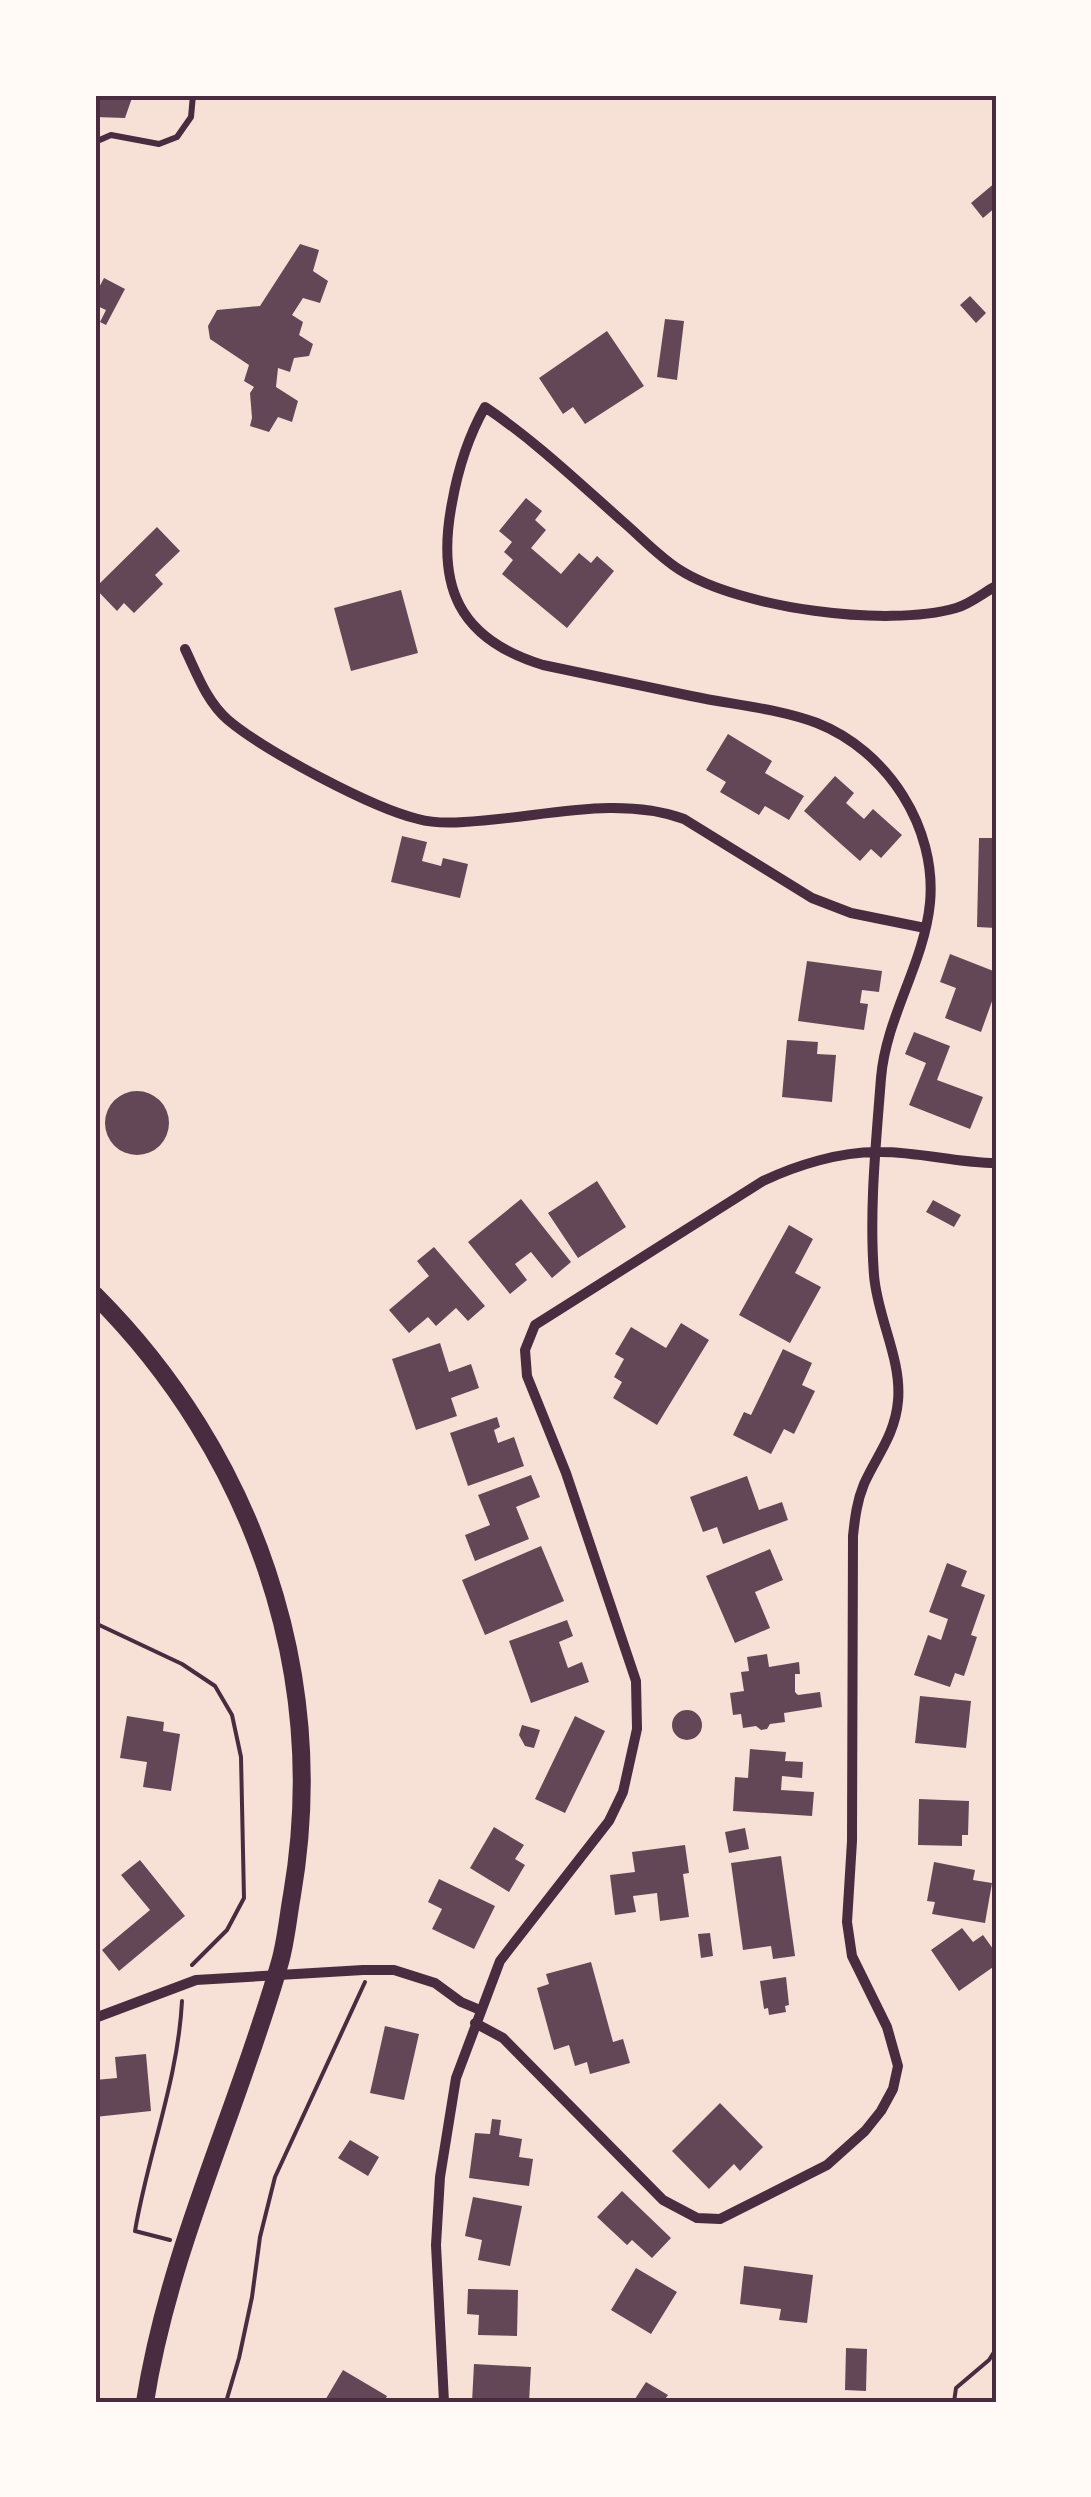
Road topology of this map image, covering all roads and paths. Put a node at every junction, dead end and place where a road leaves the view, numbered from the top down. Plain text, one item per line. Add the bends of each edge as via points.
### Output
1 (193, 95) edge
2 (95, 142) edge
3 (996, 586) edge
4 (186, 648) dead end
5 (925, 928) junction
6 (878, 1152) junction
7 (996, 1163) edge
8 (95, 1295) edge
9 (95, 1623) edge
10 (366, 1970) junction
11 (183, 1984) junction
12 (480, 2010) junction
13 (95, 2018) edge
14 (475, 2023) junction
15 (184, 2244) junction
16 (996, 2349) edge
17 (145, 2402) edge
18 (226, 2402) edge
19 (444, 2402) edge
20 (954, 2402) edge

1 - 2 lane via 191,117 177,137 159,144 111,135
3 - 5 street via 960,608 915,616 818,610 708,587 675,567 485,407 455,486 446,565 466,618 485,636 543,665 790,714 844,736 890,780 917,818 930,868
4 - 5 street via 206,693 227,719 384,808 422,820 462,822 611,808 664,812 812,898
5 - 6 street via 888,1038
6 - 7 street
6 - 12 street via 790,1168 763,1182 536,1325 524,1350 527,1376 636,1680 638,1729 623,1792 608,1821 512,1942
6 - 14 street via 874,1280 899,1397 894,1428 856,1508 846,1922 852,1956 894,2046 893,2090 866,2131 827,2165 720,2219 698,2218 663,2200 503,2038
8 - 15 main road via 183,1397 231,1481 278,1606 301,1721 301,1842 282,1958
9 - 11 path via 215,1686 232,1715 240,1757 244,1898 227,1930 186,1970
10 - 11 street
10 - 12 street via 394,1970 435,1984
10 - 18 path via 275,2177
11 - 13 street
11 - 15 path via 173,2078 135,2231
12 - 14 street
14 - 19 street via 456,2078 440,2177 436,2245
15 - 17 main road
16 - 20 path via 956,2388

